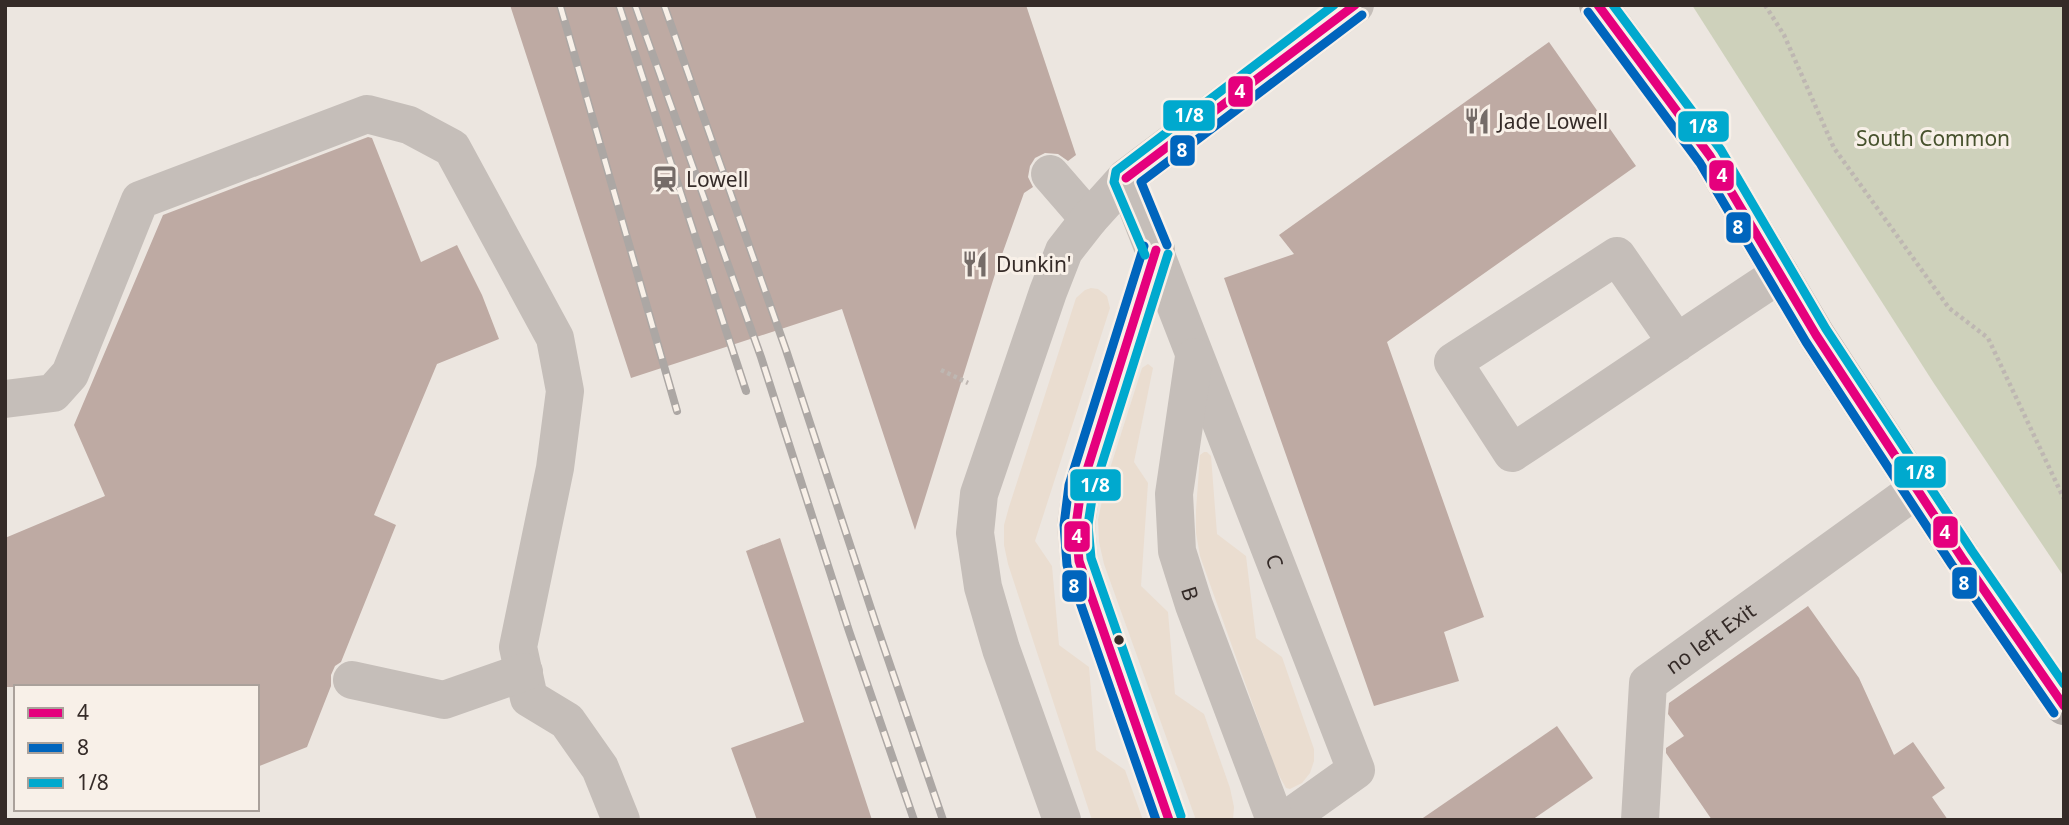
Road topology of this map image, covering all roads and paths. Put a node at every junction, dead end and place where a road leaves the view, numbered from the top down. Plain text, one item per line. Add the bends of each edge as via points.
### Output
1 (1355, 5) edge
2 (1598, 5) edge
3 (1765, 5) edge
4 (1050, 174) dead end
5 (1126, 178) junction
6 (1089, 219) junction
7 (1156, 250) junction
8 (1780, 274) junction
9 (1677, 343) junction
10 (1195, 355) junction
11 (941, 370) dead end
12 (968, 383) dead end
13 (5, 399) edge
14 (1917, 489) junction
15 (2064, 499) edge
16 (524, 672) junction
17 (352, 680) dead end
18 (2063, 705) edge
19 (621, 820) edge
20 (1062, 820) edge
21 (1169, 820) edge
22 (1275, 820) edge
23 (1286, 820) edge
24 (1640, 820) edge

1 - 5 lane
2 - 8 main road via 1710,156
3 - 15 path via 1784,35 1834,148 1949,308 1988,338
4 - 6 lane
5 - 6 lane
5 - 7 lane, C
6 - 20 lane via 1064,251 1048,292 979,494 975,533 983,587 1001,649
7 - 10 lane, C
7 - 21 lane via 1081,489 1076,525 1079,561
8 - 9 lane
8 - 14 main road
9 - 9 lane via 1617,256 1453,362 1512,453
10 - 22 lane, B via 1174,494 1178,551 1194,606
10 - 23 lane, C via 1356,770
11 - 12 path
13 - 16 lane via 53,393 70,374 140,200 367,114 409,125 453,148 555,338 565,391 555,468 519,646
14 - 18 main road
14 - 24 lane, no left Exit via 1648,682
16 - 17 lane via 444,700
16 - 19 lane via 529,698 568,722 600,768

